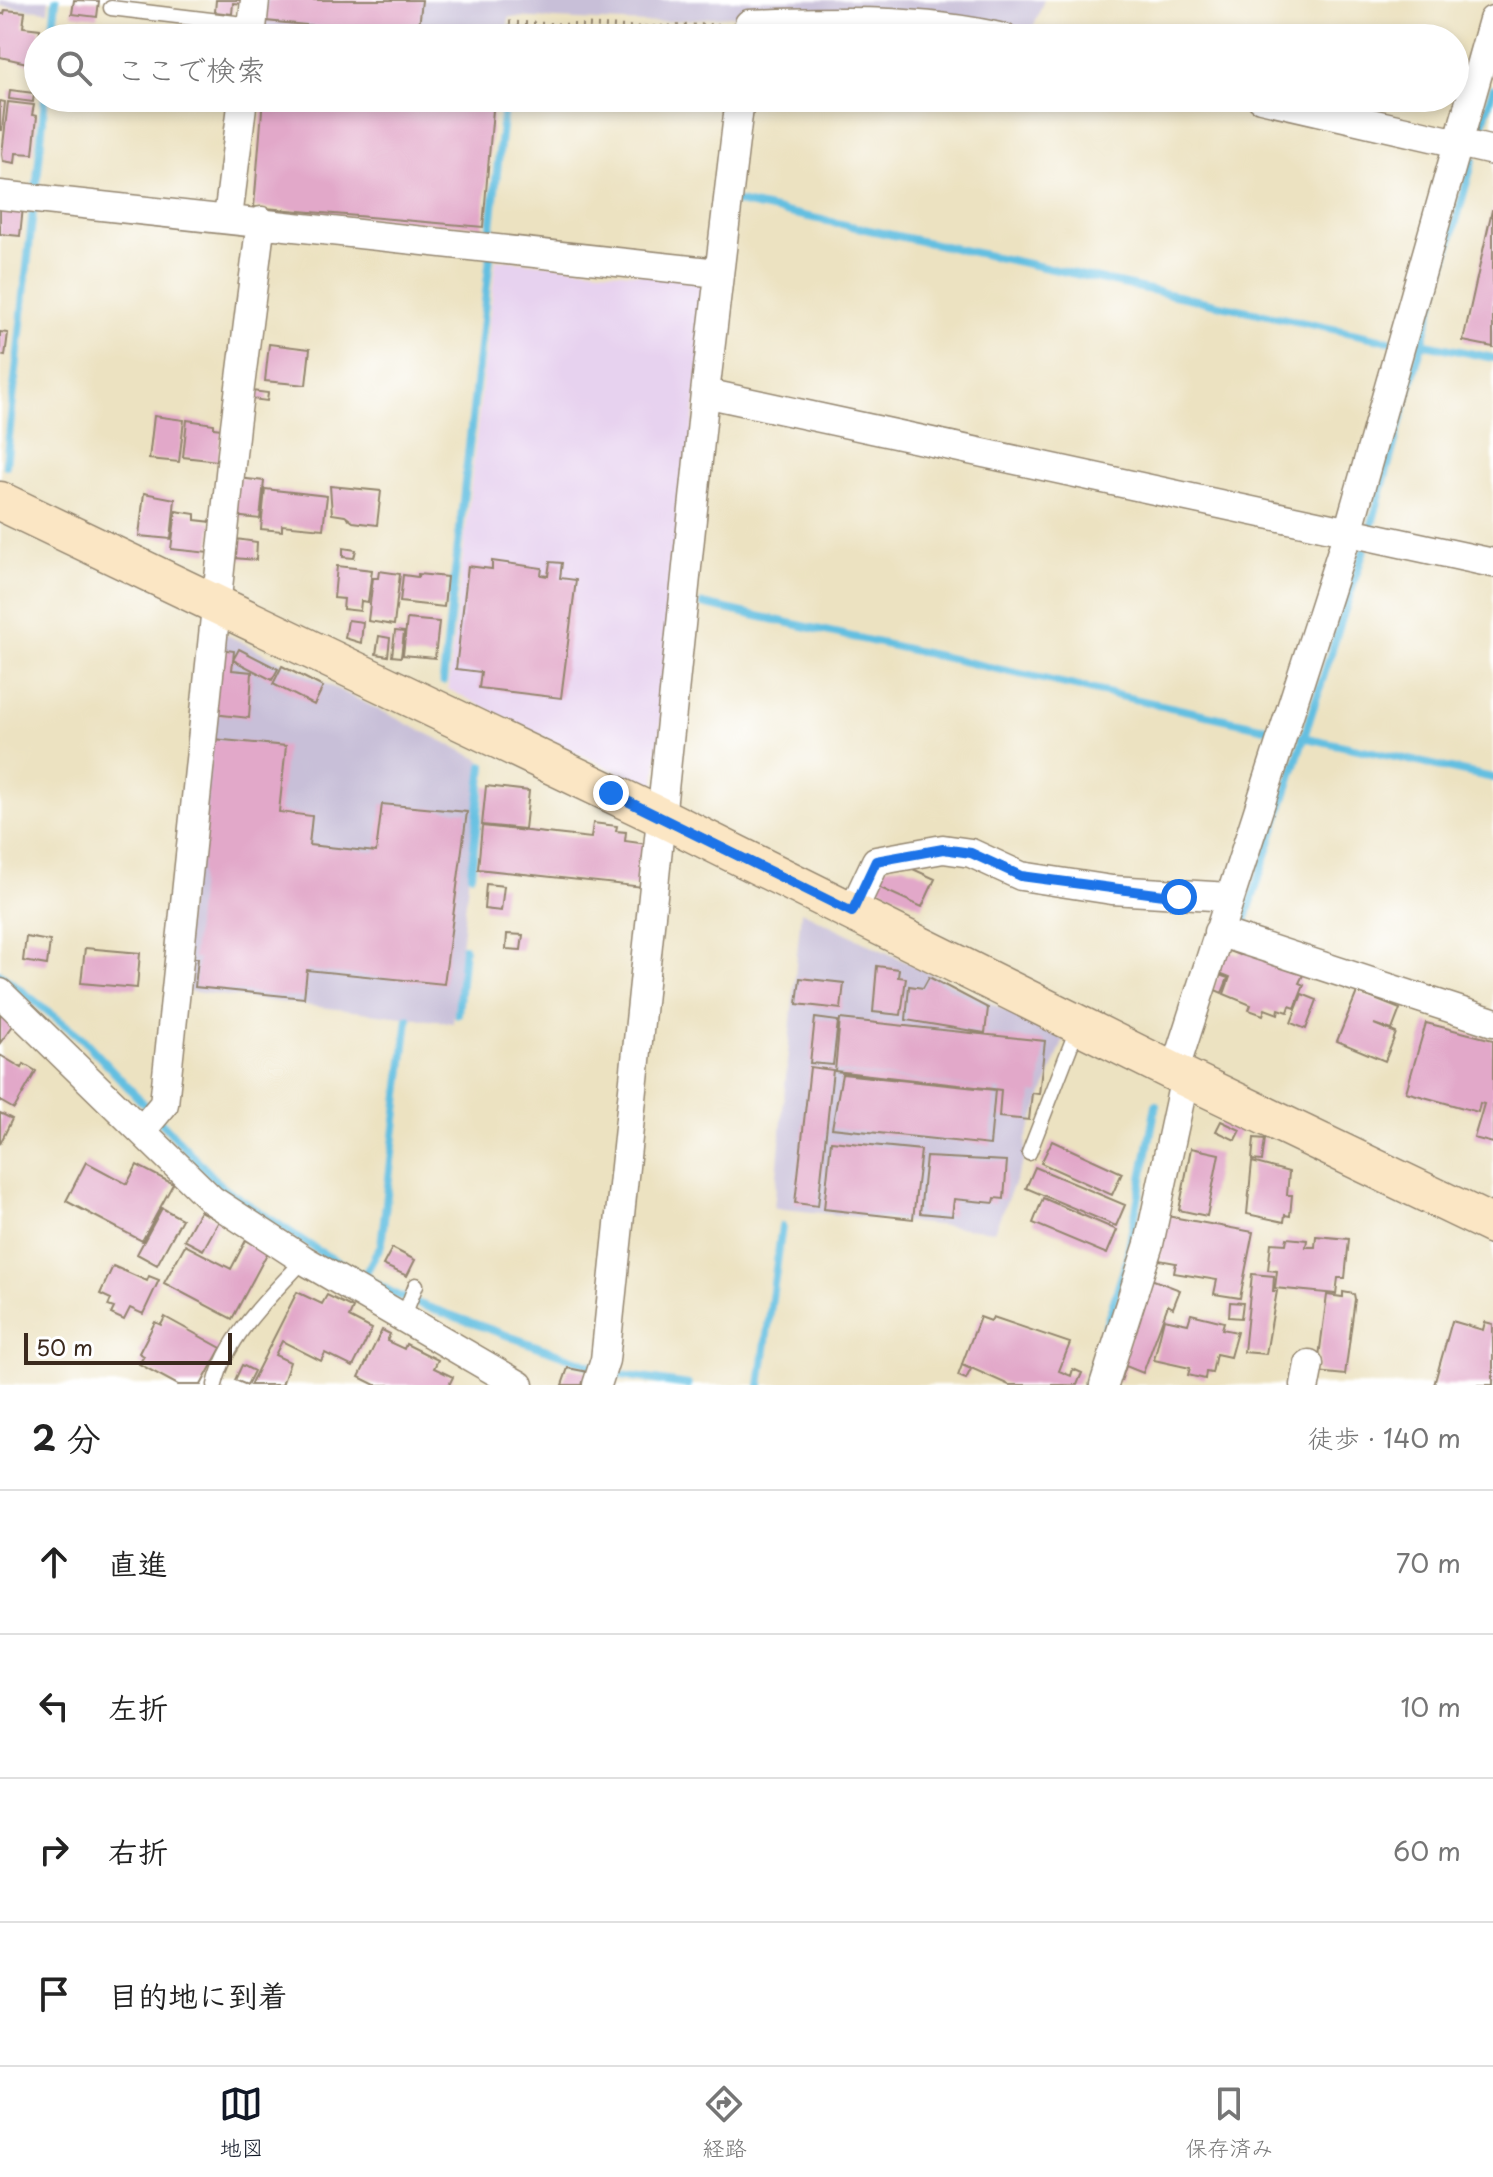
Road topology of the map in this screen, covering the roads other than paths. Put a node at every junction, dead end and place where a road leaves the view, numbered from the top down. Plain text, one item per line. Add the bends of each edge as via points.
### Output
1 (111, 8) dead end
2 (1493, 20) edge
3 (253, 21) edge
4 (815, 24) edge
5 (908, 24) edge
6 (1469, 110) edge
7 (241, 112) edge
8 (738, 112) edge
9 (1322, 112) edge
10 (1469, 112) edge
11 (1460, 144) junction
12 (1493, 151) edge
13 (0, 195) edge
14 (228, 218) junction
15 (261, 221) junction
16 (718, 273) junction
17 (705, 393) junction
18 (0, 501) edge
19 (1348, 532) junction
20 (1493, 563) edge
21 (215, 604) junction
22 (661, 817) junction
23 (1230, 897) junction
24 (852, 912) junction
25 (1218, 932) junction
26 (0, 993) edge
27 (1493, 1022) edge
28 (1079, 1024) junction
29 (1179, 1075) junction
30 (153, 1118) junction
31 (1029, 1153) dead end
32 (1493, 1225) edge
33 (304, 1260) junction
34 (416, 1285) dead end
35 (405, 1312) junction
36 (601, 1374) edge
37 (215, 1385) edge
38 (519, 1385) edge
39 (1104, 1385) edge

1 - 3 lane
2 - 6 street
4 - 5 street
7 - 14 street
8 - 16 street
9 - 11 street
10 - 11 street
11 - 12 street
11 - 19 street
13 - 14 street
14 - 15 street
15 - 16 street
15 - 21 street
16 - 17 street
17 - 19 street
17 - 22 street
18 - 21 street
19 - 20 street
19 - 23 street
21 - 22 street
21 - 30 street
22 - 24 street
22 - 36 street
23 - 24 street via 1125,892 1021,876 971,853 943,849 876,861
23 - 25 street
24 - 28 street
25 - 27 street
25 - 29 street
26 - 30 street
28 - 29 street
28 - 31 lane
29 - 32 street
29 - 39 street via 1149,1244
30 - 33 street via 212,1200
33 - 35 street
33 - 37 lane via 263,1304 220,1366
34 - 35 lane
35 - 38 street

